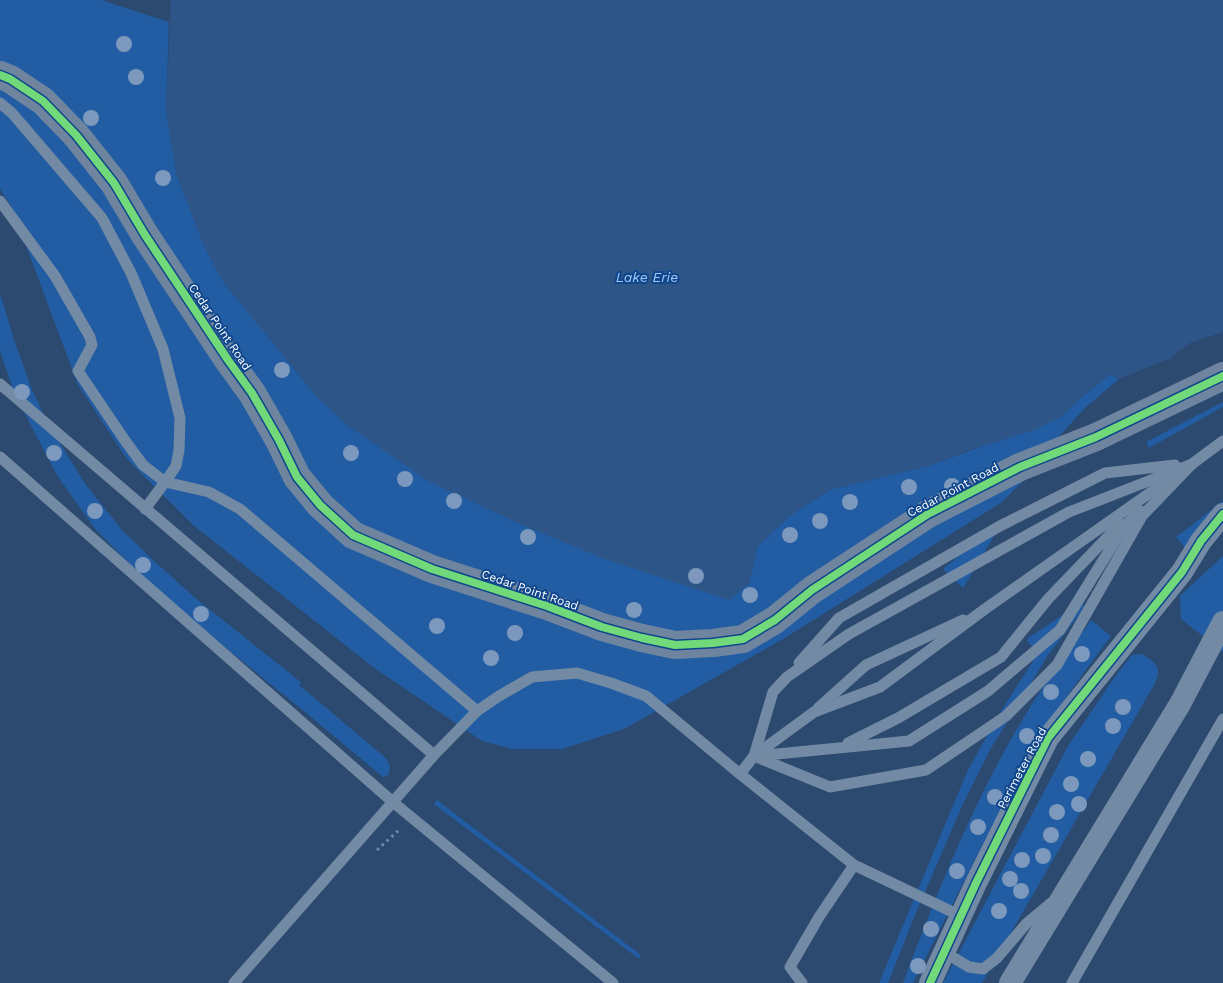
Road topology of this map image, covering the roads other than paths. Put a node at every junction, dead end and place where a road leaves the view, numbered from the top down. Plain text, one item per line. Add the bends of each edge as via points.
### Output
1 (0, 75) edge
2 (0, 102) edge
3 (0, 201) edge
4 (1223, 376) edge
5 (0, 384) edge
6 (1223, 441) edge
7 (0, 457) edge
8 (1192, 464) junction
9 (165, 482) junction
10 (145, 509) junction
11 (1223, 514) edge
12 (985, 609) junction
13 (1223, 622) edge
14 (787, 677) junction
15 (477, 711) junction
16 (814, 712) junction
17 (1223, 719) edge
18 (842, 747) junction
19 (434, 755) junction
20 (754, 756) junction
21 (740, 774) junction
22 (394, 802) junction
23 (854, 865) junction
24 (1069, 887) junction
25 (960, 916) junction
26 (944, 952) junction
27 (234, 983) edge
28 (613, 983) edge
29 (802, 983) edge
30 (930, 983) edge
31 (1010, 983) edge
32 (1072, 983) edge

1 - 4 street, Cedar Point Road via 43,101 76,135 114,183 145,235 252,393 297,477 320,505 353,535 432,570 642,638 675,645 743,639 928,514 1020,467 1096,437
2 - 9 lane via 102,218 131,273 163,349 180,418 176,466
3 - 9 lane via 55,276 90,337 92,345 78,371 143,465
5 - 10 lane
6 - 8 lane
7 - 22 lane
8 - 12 lane
8 - 14 lane via 1068,512 857,630
8 - 14 lane via 1105,473 1000,526 839,618
8 - 18 lane via 1123,521 1048,599 1001,657
8 - 18 lane via 1125,525 1060,630 988,691 909,741
8 - 20 lane via 1142,516 1057,664 1006,716 926,770 830,787
9 - 10 lane
9 - 15 lane via 209,492 240,509
10 - 19 lane
11 - 25 street, Perimeter Road via 1182,572 1048,738
12 - 16 lane via 880,687
12 - 16 lane via 866,665
13 - 24 street via 1180,704
14 - 20 lane via 773,692
15 - 19 lane
15 - 21 lane via 532,677 577,673 646,696
16 - 20 lane
17 - 32 lane
18 - 20 lane
19 - 22 lane
20 - 21 lane
21 - 23 lane
22 - 27 lane
22 - 28 lane
23 - 25 lane
23 - 29 lane via 790,967
24 - 26 lane via 1026,924 997,958 983,969 969,967
24 - 31 street
25 - 26 street, Perimeter Road
26 - 30 street, Perimeter Road

